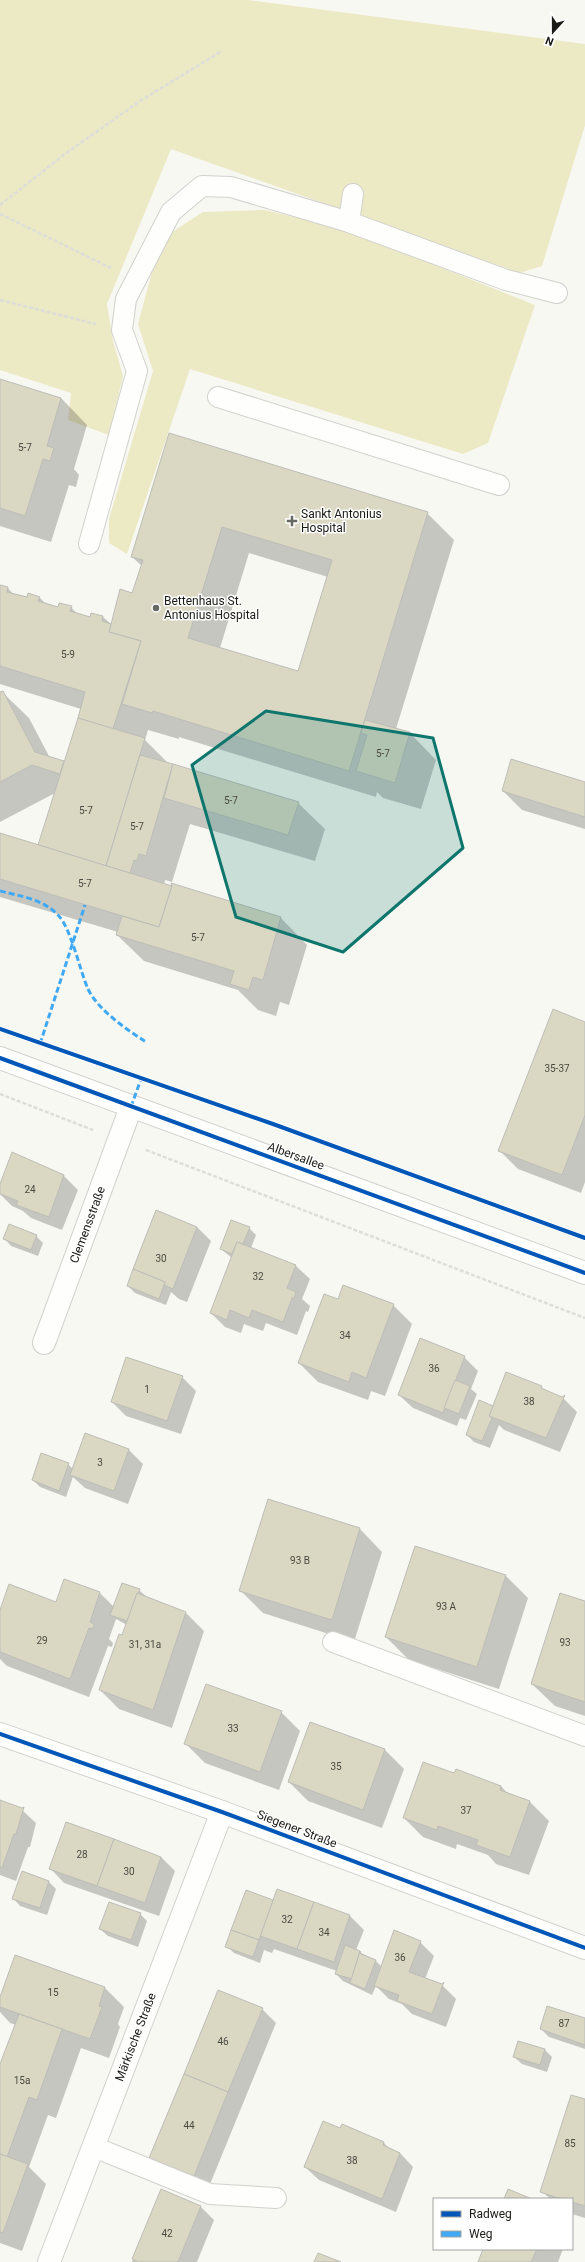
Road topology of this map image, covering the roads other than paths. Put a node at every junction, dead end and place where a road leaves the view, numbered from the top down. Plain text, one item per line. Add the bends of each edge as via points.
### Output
1 (353, 194) dead end
2 (349, 222) junction
3 (557, 293) dead end
4 (218, 397) dead end
5 (499, 485) dead end
6 (88, 544) dead end
7 (0, 1058) edge
8 (131, 1107) junction
9 (585, 1273) edge
10 (44, 1343) dead end
11 (333, 1642) dead end
12 (0, 1734) edge
13 (585, 1736) edge
14 (222, 1812) junction
15 (585, 1948) edge
16 (94, 2147) junction
17 (276, 2198) dead end
18 (50, 2262) edge

1 - 2 lane
2 - 3 lane via 506,280
2 - 6 lane via 231,187 202,186 171,212 126,299 122,330 137,371
4 - 5 lane
7 - 8 street, Albersallee
8 - 9 street, Albersallee
8 - 10 street, Clemensstraße
11 - 13 lane
12 - 14 street, Siegener Straße
14 - 15 street, Siegener Straße
14 - 16 street, Märkische Straße
16 - 17 lane via 210,2194
16 - 18 street, Märkische Straße

